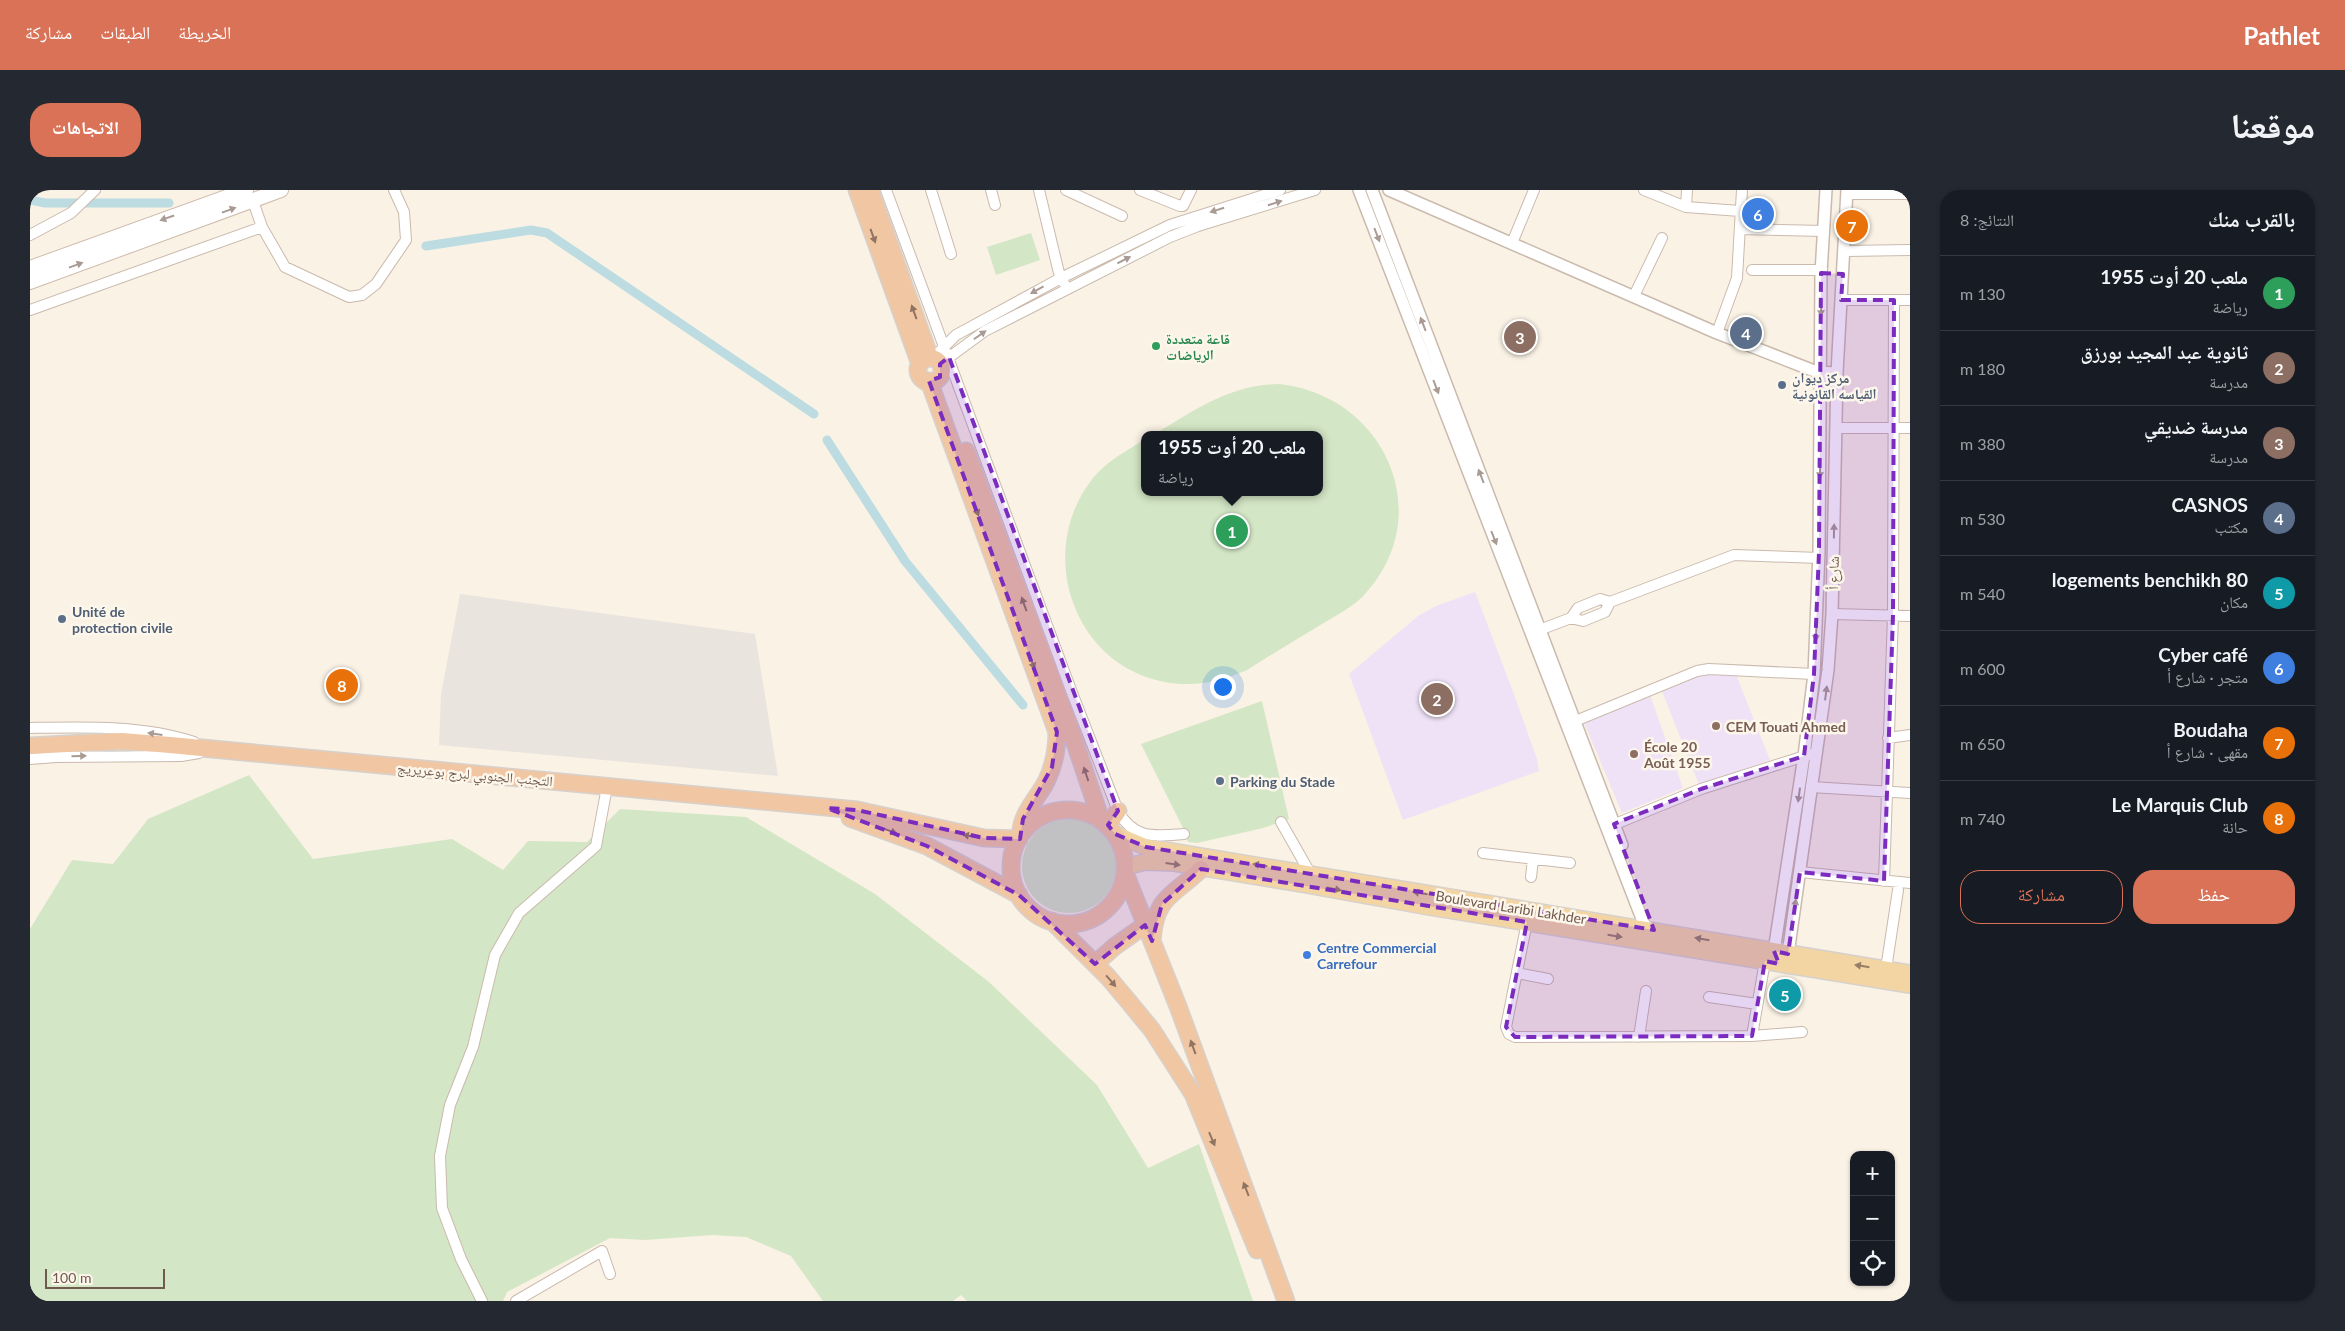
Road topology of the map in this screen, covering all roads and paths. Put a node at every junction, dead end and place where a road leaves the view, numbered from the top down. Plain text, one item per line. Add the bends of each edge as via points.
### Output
1 (96, 190) edge
2 (281, 190) edge
3 (394, 190) edge
4 (857, 190) edge
5 (870, 190) edge
6 (886, 190) edge
7 (931, 190) edge
8 (991, 190) edge
9 (1039, 190) edge
10 (1066, 190) edge
11 (1140, 190) edge
12 (1191, 190) edge
13 (1280, 190) edge
14 (1315, 190) edge
15 (1359, 190) edge
16 (1372, 190) edge
17 (1389, 190) edge
18 (1534, 190) edge
19 (1644, 190) edge
20 (1687, 190) edge
21 (1742, 190) edge
22 (1826, 190) edge
23 (248, 192) edge
24 (1847, 192) edge
25 (1910, 194) edge
26 (995, 205) dead end
27 (1686, 207) junction
28 (1740, 211) junction
29 (1122, 216) dead end
30 (262, 227) junction
31 (1740, 229) junction
32 (1824, 231) junction
33 (30, 235) edge
34 (1662, 238) dead end
35 (1512, 243) junction
36 (1910, 250) edge
37 (1845, 251) junction
38 (951, 254) dead end
39 (30, 268) edge
40 (1752, 270) dead end
41 (1822, 272) junction
42 (1843, 274) junction
43 (1061, 278) junction
44 (30, 282) edge
45 (1067, 289) junction
46 (1634, 296) junction
47 (1842, 300) junction
48 (1894, 300) junction
49 (1910, 300) edge
50 (30, 310) edge
51 (1717, 333) junction
52 (935, 363) junction
53 (1820, 373) junction
54 (1837, 374) junction
55 (1837, 428) junction
56 (1894, 428) junction
57 (1910, 428) edge
58 (1819, 558) junction
59 (1832, 614) junction
60 (1893, 615) junction
61 (1910, 616) edge
62 (1536, 632) junction
63 (1814, 674) junction
64 (1571, 723) junction
65 (30, 728) edge
66 (1910, 735) edge
67 (1888, 738) junction
68 (30, 746) edge
69 (219, 750) junction
70 (1818, 750) junction
71 (1804, 756) junction
72 (30, 759) edge
73 (607, 787) junction
74 (1811, 787) junction
75 (1886, 793) junction
76 (1910, 794) edge
77 (827, 808) junction
78 (1118, 811) junction
79 (1281, 822) dead end
80 (1610, 826) junction
81 (1108, 827) junction
82 (1184, 834) dead end
83 (1020, 837) junction
84 (1483, 852) dead end
85 (1533, 860) junction
86 (1570, 863) dead end
87 (1201, 868) junction
88 (1125, 870) junction
89 (1800, 872) junction
90 (1531, 877) dead end
91 (1309, 879) junction
92 (1884, 880) junction
93 (1910, 883) edge
94 (1898, 890) dead end
95 (1019, 895) junction
96 (1052, 921) junction
97 (1527, 922) junction
98 (1145, 925) junction
99 (1651, 934) junction
100 (1152, 941) junction
101 (1776, 958) junction
102 (1095, 964) junction
103 (1886, 969) junction
104 (1517, 973) junction
105 (1910, 973) edge
106 (1548, 979) dead end
107 (1910, 985) edge
108 (1646, 991) dead end
109 (1709, 997) dead end
110 (1757, 1004) junction
111 (1802, 1032) dead end
112 (1639, 1036) junction
113 (1752, 1036) junction
114 (1200, 1090) junction
115 (610, 1274) dead end
116 (482, 1301) edge
117 (516, 1301) edge
118 (1275, 1301) edge
119 (1286, 1301) edge

1 - 33 street via 70,213
2 - 23 main road
3 - 30 street via 404,212 406,240 376,284 362,295 348,297 285,267
4 -> 52 highway
52 -> 5 highway
6 - 52 street
7 - 38 street
8 - 26 street
9 - 43 street
10 - 29 street
11 - 12 street via 1180,206 1184,206
13 -> 43 street via 1170,225
45 -> 14 street via 1177,233
15 -> 62 street
62 -> 16 street
17 - 35 street
18 - 35 street
19 - 27 street
20 - 27 street
21 - 28 street
22 - 32 street, شارع أ
23 - 30 street
23 -> 39 main road
44 -> 23 main road
24 - 25 street
24 - 37 street, شارع أ
27 - 28 street
28 - 31 street
30 - 50 street
31 - 32 street
31 - 51 street via 1737,278
32 - 41 street, شارع أ
34 - 46 street
35 - 46 street
36 - 37 street
37 - 42 street, شارع أ
40 - 41 street
41 - 42 street
41 -> 53 street, شارع أ
42 - 47 street, شارع أ
43 - 45 street
43 -> 52 street via 956,335
52 -> 45 street via 985,331
46 - 51 street
47 - 48 street
47 - 54 street, شارع أ
48 - 49 street
48 - 56 street
51 - 53 street
52 - 78 street
81 -> 52 highway
52 -> 83 highway via 1057,732 1052,767 1024,819
53 - 54 street
53 -> 58 street, شارع أ
54 - 55 street, شارع أ
55 - 56 street
59 -> 55 street, شارع أ
56 - 57 street
56 - 60 street
58 - 62 street via 1734,555 1610,602 1605,612 1583,621 1571,618
58 -> 63 street, شارع أ
59 - 60 street
70 -> 59 street, شارع أ
60 - 61 street
60 - 67 street
62 - 64 street
63 - 64 street via 1697,671
63 - 71 street, شارع أ
64 - 80 street
69 -> 65 street via 182,738 124,729
66 - 67 street
67 - 75 street
68 - 69 highway, التجنب الجنوبي لبرج بوعريريج via 122,741
72 -> 69 street via 181,756
69 - 73 highway, التجنب الجنوبي لبرج بوعريريج
70 - 71 street
70 - 74 street, شارع أ
71 - 80 street via 1701,789
71 -> 101 street, شارع أ
73 - 77 highway, التجنب الجنوبي لبرج بوعريريج
73 - 116 street via 596,846 519,913 495,955 473,1047 450,1105 440,1156 442,1208 461,1259
74 - 75 street
74 - 89 street, شارع أ
75 - 76 street
75 - 92 street
83 -> 77 highway, التجنب الجنوبي لبرج بوعريريج via 984,838 857,810
77 -> 95 highway, التجنب الجنوبي لبرج بوعريريج via 928,846
78 - 81 highway
78 - 82 street via 1127,825 1143,834
79 - 91 street
80 - 99 street
81 - 83 highway via 1082,811 1054,811 1035,820
81 - 88 highway via 1122,850
91 -> 81 main road, Boulevard Laribi Lakhder via 1146,847
83 - 95 highway via 1011,871
84 - 85 street
85 - 86 street
85 - 90 street
88 -> 87 main road, Boulevard Laribi Lakhder via 1159,862
87 - 91 main road, Boulevard Laribi Lakhder
87 - 100 highway via 1172,891 1162,904 1153,927
88 - 96 highway via 1116,898 1102,913 1078,923
88 - 98 highway
89 - 92 street
101 -> 89 street, شارع أ
91 -> 97 main road, Boulevard Laribi Lakhder via 1429,907
99 -> 91 main road, Boulevard Laribi Lakhder
92 - 93 street
94 - 103 street
95 - 96 highway via 1032,911
96 - 102 highway
97 -> 99 main road, Boulevard Laribi Lakhder
97 - 104 street
98 - 100 highway
98 - 102 highway via 1114,946
99 - 101 main road, Boulevard Laribi Lakhder
114 -> 100 highway via 1179,1009
103 -> 101 main road, Boulevard Laribi Lakhder
101 - 107 main road, Boulevard Laribi Lakhder
101 - 110 street
102 -> 114 highway
103 - 105 main road, Boulevard Laribi Lakhder
104 - 106 street
104 - 112 street via 1506,1027 1509,1034 1515,1037
108 - 112 street
109 - 110 street
110 - 113 street
111 - 113 street
112 - 113 street
114 -> 118 highway
119 -> 114 highway
115 - 117 street via 602,1251

